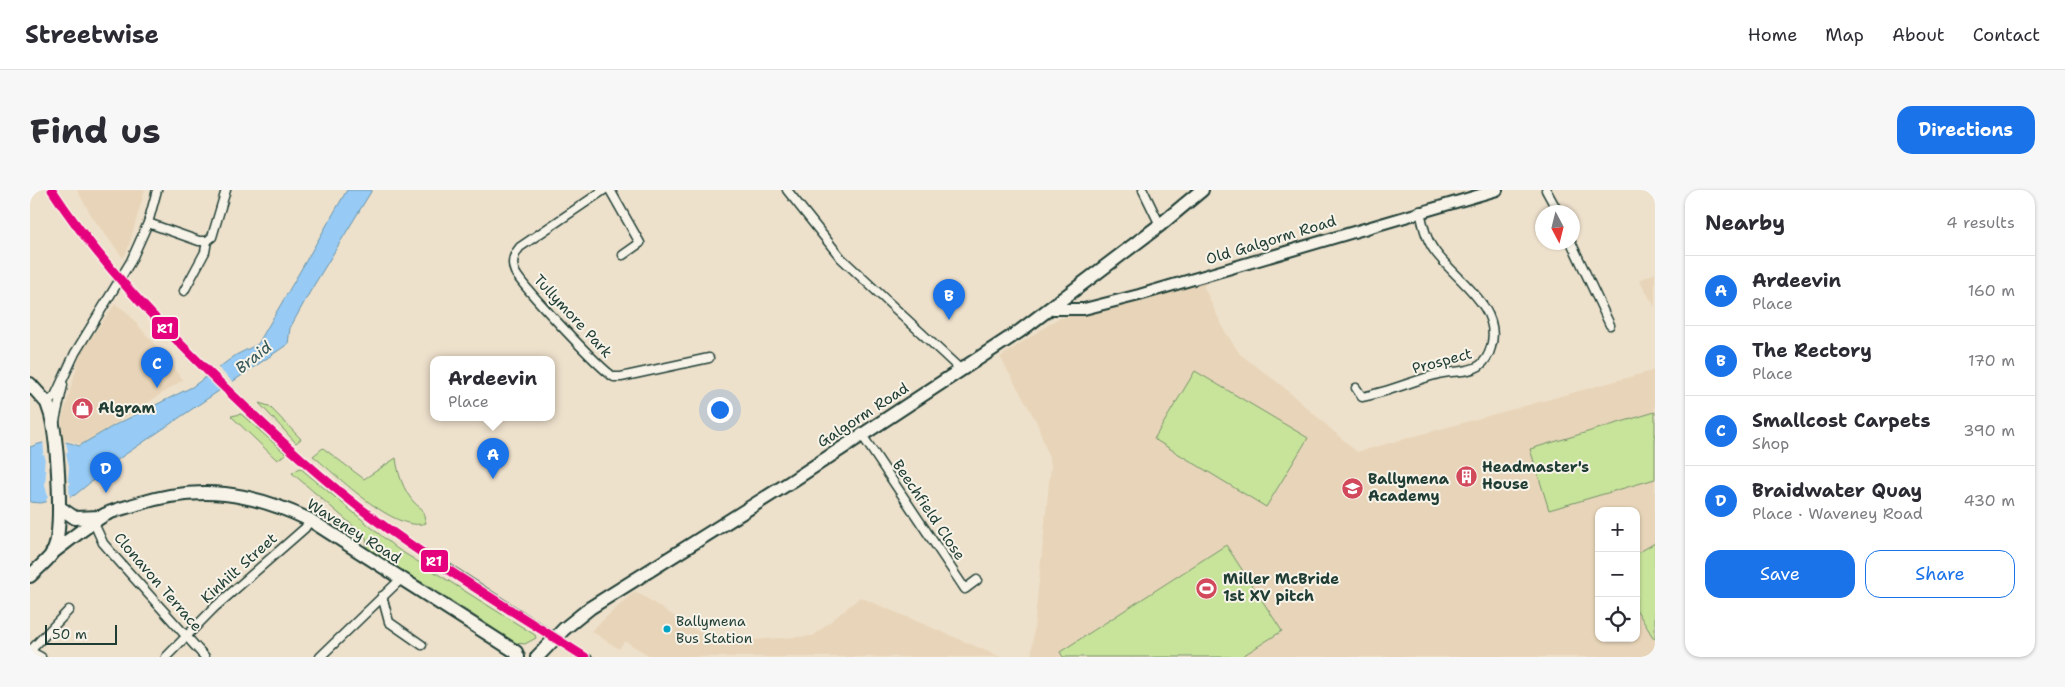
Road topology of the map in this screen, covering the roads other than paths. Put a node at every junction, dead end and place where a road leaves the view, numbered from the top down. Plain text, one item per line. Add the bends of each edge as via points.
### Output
1 (157, 190) edge
2 (226, 190) edge
3 (604, 190) edge
4 (610, 190) edge
5 (787, 190) edge
6 (1143, 190) edge
7 (1202, 190) edge
8 (1497, 190) edge
9 (1546, 190) edge
10 (1554, 205) edge
11 (1420, 211) junction
12 (148, 223) junction
13 (1160, 225) junction
14 (207, 241) junction
15 (1575, 250) edge
16 (623, 255) dead end
17 (184, 291) dead end
18 (1052, 309) junction
19 (1610, 325) dead end
20 (709, 358) dead end
21 (961, 370) junction
22 (64, 380) junction
23 (30, 384) edge
24 (1356, 388) dead end
25 (47, 403) junction
26 (54, 426) junction
27 (862, 435) junction
28 (58, 503) junction
29 (98, 520) junction
30 (310, 520) junction
31 (52, 553) junction
32 (30, 576) edge
33 (401, 579) junction
34 (977, 580) dead end
35 (382, 596) junction
36 (69, 610) dead end
37 (188, 637) junction
38 (422, 645) dead end
39 (30, 651) edge
40 (517, 654) edge
41 (538, 656) edge
42 (41, 657) edge
43 (166, 657) edge
44 (205, 657) edge
45 (320, 657) edge

1 - 12 street
2 - 14 street via 212,236
3 - 20 street, Tullymore Park via 516,251 513,262 519,279 580,346 614,376
4 - 16 street via 640,243
5 - 21 street via 841,258
6 - 13 street
7 - 13 main road, Galgorm Road
8 - 11 street, Old Galgorm Road
9 - 10 street
11 - 18 street, Old Galgorm Road via 1139,295 1084,309
11 - 24 street, Prospect via 1433,249 1488,312 1493,334 1490,352 1487,359 1474,368 1436,374 1386,392 1362,397
12 - 14 street via 198,241
12 - 22 street via 131,261 80,345
13 - 18 main road, Galgorm Road
14 - 17 street via 205,252
15 - 19 street
18 - 21 main road, Galgorm Road
21 - 27 main road, Galgorm Road
22 - 25 street
22 - 26 street
23 - 25 main road
25 - 26 main road
26 - 28 main road
27 - 34 street, Beechfield Close via 964,589
27 - 41 main road, Galgorm Road via 590,608
28 - 29 main road via 76,518
28 - 31 main road via 59,526
29 - 30 main road, Waveney Road via 164,496 206,492 259,500
29 - 31 main road, Waveney Road
29 - 37 street, Clonavon Terrace via 103,543
30 - 33 main road, Waveney Road
30 - 37 street, Kinhilt Street via 305,528 215,607
31 - 32 main road, Waveney Road
33 - 35 street
33 - 40 main road, Waveney Road
35 - 38 street via 389,622
35 - 45 street
36 - 39 street
37 - 43 street, Kinhilt Street
37 - 44 street, Clonavon Terrace
39 - 42 street
40 - 41 main road, Waveney Road

